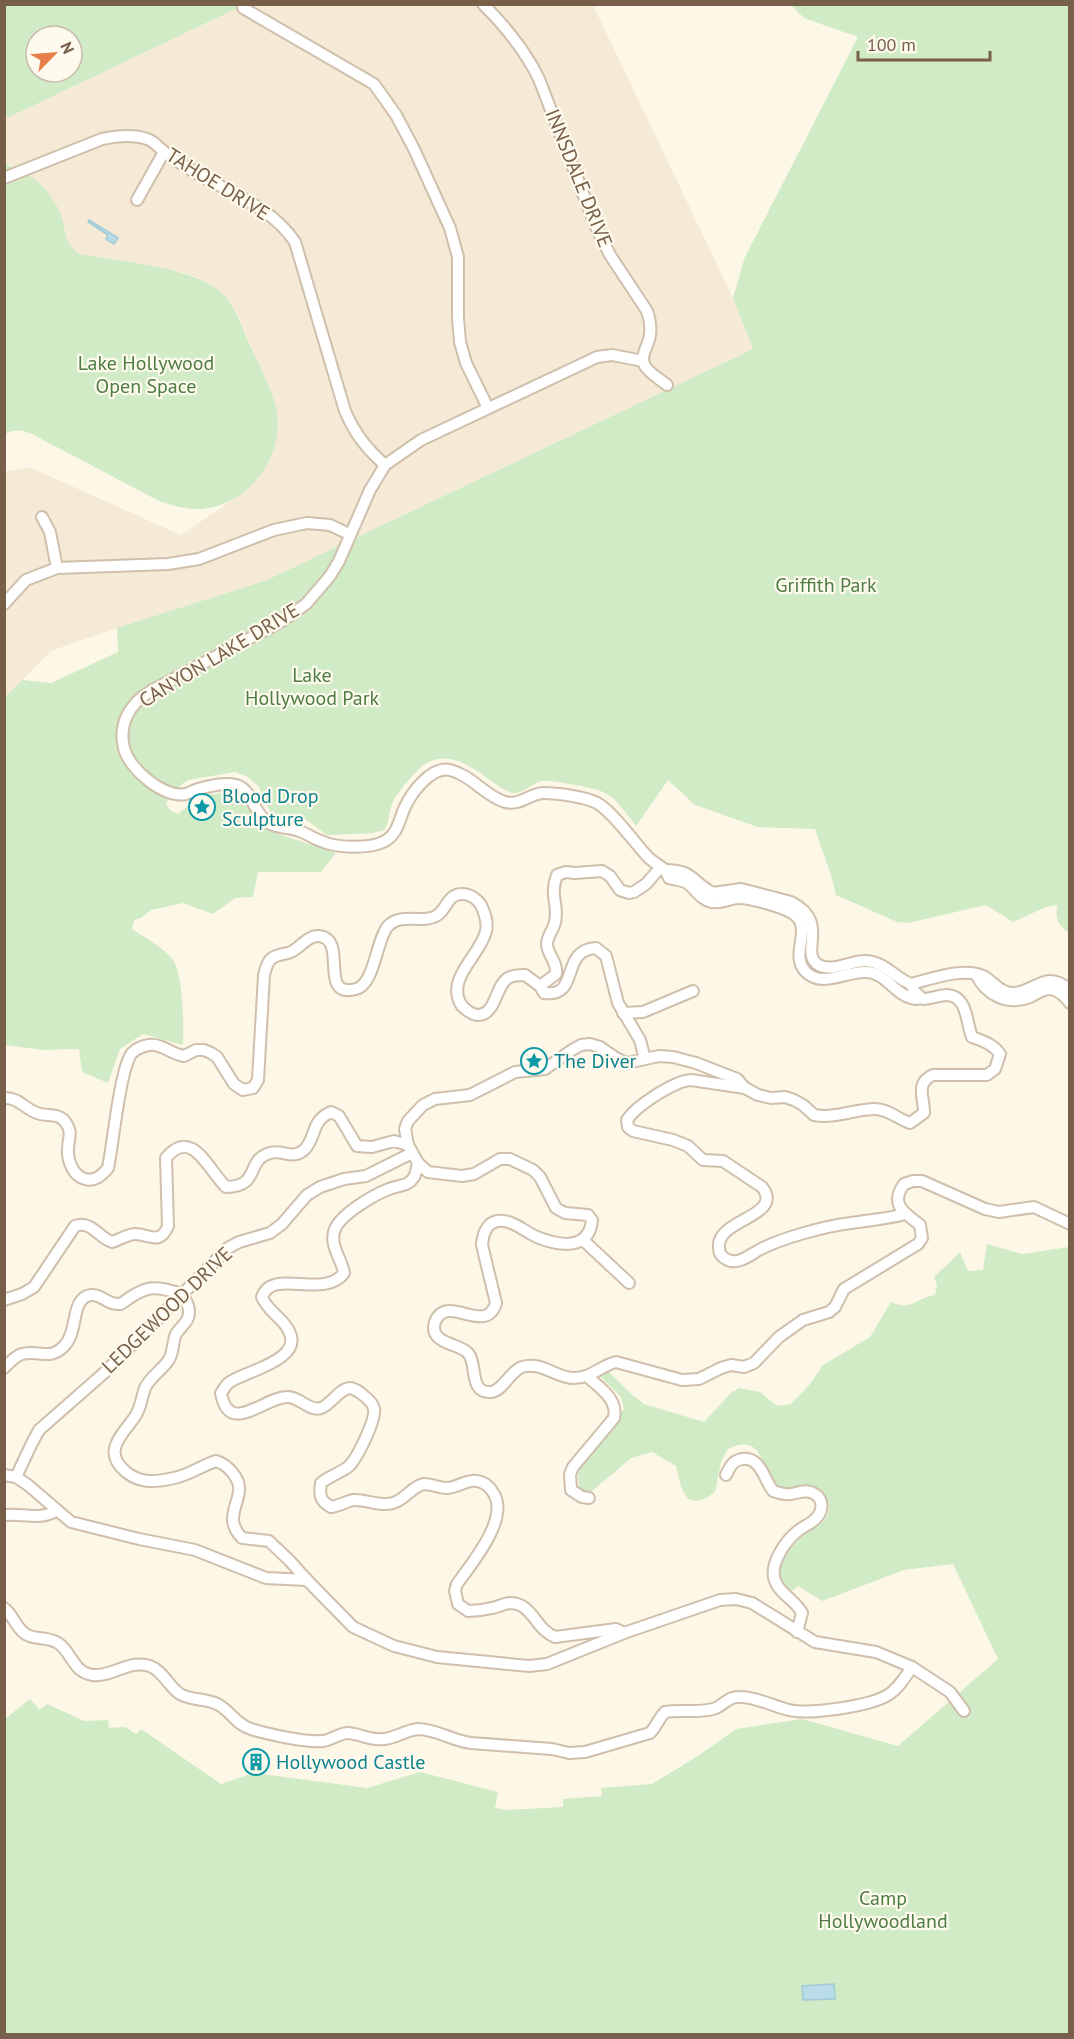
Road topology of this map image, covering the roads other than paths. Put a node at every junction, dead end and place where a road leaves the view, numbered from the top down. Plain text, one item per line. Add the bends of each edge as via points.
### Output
1 (483, 4) edge
2 (243, 8) dead end
3 (164, 152) junction
4 (5, 178) edge
5 (137, 200) dead end
6 (643, 361) junction
7 (667, 385) dead end
8 (488, 408) junction
9 (385, 465) junction
10 (42, 517) dead end
11 (349, 534) junction
12 (57, 568) junction
13 (4, 604) edge
14 (662, 869) junction
15 (976, 974) junction
16 (902, 983) junction
17 (540, 986) junction
18 (1070, 990) edge
19 (693, 991) dead end
20 (920, 997) junction
21 (1070, 1003) edge
22 (623, 1013) junction
23 (645, 1059) junction
24 (745, 1088) junction
25 (4, 1098) edge
26 (413, 1154) junction
27 (905, 1215) junction
28 (1070, 1224) edge
29 (583, 1240) junction
30 (629, 1283) dead end
31 (182, 1294) junction
32 (4, 1300) edge
33 (4, 1368) edge
34 (588, 1377) junction
35 (4, 1475) edge
36 (726, 1475) dead end
37 (16, 1477) junction
38 (589, 1498) dead end
39 (57, 1510) junction
40 (4, 1515) edge
41 (307, 1580) junction
42 (4, 1608) edge
43 (797, 1632) junction
44 (624, 1633) junction
45 (912, 1667) junction
46 (964, 1712) dead end

1 - 6 street, INNSDALE DRIVE via 528,57 596,227 647,311 650,337
2 - 8 street via 374,84 396,115 453,238 458,256 460,342
3 - 4 street, TAHOE DRIVE via 145,138 118,136
3 - 5 street
3 - 9 street, TAHOE DRIVE via 263,209 288,231 299,252 345,411 367,449
6 - 7 street
6 - 8 street, CANYON LAKE DRIVE via 612,355 597,357
8 - 9 street, CANYON LAKE DRIVE via 421,440
9 - 11 street, CANYON LAKE DRIVE
10 - 12 street via 50,532
11 - 12 street via 330,525 307,524 274,530 198,559 168,564
11 - 14 street, CANYON LAKE DRIVE via 330,576 299,610 137,701 126,717 122,737 132,766 152,782 182,794 238,785 271,825 294,829 336,846 386,841 394,833 409,800 427,779 437,771 448,770 510,803 542,793 593,801
12 - 13 street via 26,580
14 - 16 street via 669,878 686,883 710,902 741,898 793,913 803,934 800,963 809,975 822,979 867,972
14 - 17 street via 629,893 620,890 603,871 557,875 553,898 555,924 547,944 556,974
15 - 16 street via 962,972
15 - 18 street via 1005,992 1022,992 1049,981
15 - 21 street via 987,991 1009,1001 1052,990
16 - 20 street
16 - 20 street via 912,999
17 - 22 street via 544,993 560,992 570,978 575,958 582,951 596,948 606,956
17 - 25 street via 525,975 509,976 485,1013 477,1015 461,1004 459,983 487,924 479,902 461,893 452,897 436,916 400,919 389,925 365,983 359,988 344,989 338,985 333,975 333,947 320,936 294,951 272,957 264,975 258,1080 253,1088 243,1090 234,1084 218,1057 204,1050 184,1056 151,1044 132,1053 122,1084 108,1168 101,1176 83,1179 74,1172 68,1148 71,1131 65,1120 58,1115 33,1112 14,1098
19 - 22 street via 643,1012
20 - 24 street via 956,998 963,1004 972,1037 989,1043 1000,1054 995,1069 987,1075 933,1075 925,1079 921,1093 924,1113 910,1123 875,1109 814,1115 794,1100 758,1095
22 - 23 street via 640,1040
23 - 24 street via 673,1057 696,1063 737,1079
23 - 26 street via 627,1063 600,1047 581,1045 545,1069 515,1072 470,1095 435,1100 423,1105 408,1121 405,1129
24 - 27 street via 682,1080 627,1120 633,1131 688,1146 704,1160 723,1161 766,1192 764,1206 720,1238 720,1253 726,1259 741,1260 771,1244 830,1226
26 - 29 street via 428,1172 462,1176 474,1174 500,1159 518,1162 540,1177 556,1208 588,1215 591,1226
26 - 31 street, LEDGEWOOD DRIVE via 366,1176 320,1187 270,1233 228,1248
26 - 32 street via 394,1141 357,1146 339,1116 331,1112 321,1117 304,1150 289,1155 267,1153 257,1162 247,1182 226,1187 194,1149 180,1146 166,1158 168,1226 160,1237 133,1234 112,1242 88,1225 75,1226 34,1287
26 - 44 street via 414,1177 404,1186 377,1195 350,1212 334,1231 343,1265 340,1278 322,1285 274,1284 265,1290 262,1297 266,1307 290,1332 290,1344 278,1360 230,1382 221,1393 223,1402 227,1409 244,1414 288,1396 321,1408 351,1388 361,1393 374,1409 373,1420 349,1466 321,1483 320,1498 324,1503 331,1507 351,1500 392,1504 425,1484 449,1488 477,1481 487,1485 497,1501 496,1521 458,1584 458,1604 468,1611 518,1605 533,1615 546,1634 555,1637 616,1629
27 - 28 street via 899,1207 900,1190 904,1184 922,1181 986,1209 999,1212 1034,1207
27 - 34 street via 920,1225 922,1238 918,1244 844,1289 830,1312 803,1320 779,1337 754,1363 744,1367 731,1365 690,1381 616,1362
29 - 30 street
29 - 34 street via 575,1244 546,1240 504,1221 494,1222 487,1227 482,1245 496,1303 494,1310 482,1317 445,1312 435,1321 435,1330 444,1342 466,1350 473,1362 475,1382 484,1391 498,1390 519,1368 533,1364 560,1376
31 - 33 street via 151,1288 121,1304 112,1304 93,1294 83,1297 77,1305 75,1326 67,1343 49,1355 22,1353
31 - 37 street, LEDGEWOOD DRIVE via 104,1373 39,1430
31 - 41 street via 189,1307 188,1319 175,1336 170,1359 145,1387 141,1407 115,1447 115,1459 135,1479 148,1482 177,1478 216,1461 222,1463 237,1478 240,1491 234,1510 235,1530 242,1538 269,1542
34 - 38 street via 613,1400 616,1409 614,1418 570,1474 571,1490
35 - 37 street
36 - 43 street via 731,1464 750,1459 756,1462 773,1491 789,1495 808,1491 820,1499 819,1515 798,1530 774,1566 777,1585 802,1613
37 - 39 street
39 - 40 street via 43,1516
39 - 41 street via 82,1526 195,1550 266,1578
41 - 44 street via 353,1626 394,1646 437,1657 529,1666 547,1664
42 - 45 street via 20,1630 56,1641 85,1673 94,1676 129,1665 150,1666 181,1695 218,1704 250,1729 314,1741 343,1733 386,1739 421,1729 471,1743 585,1752 650,1732 665,1712 715,1708 737,1696 790,1710 820,1710 875,1701 889,1695
43 - 44 street via 752,1603 736,1599 720,1600
43 - 45 street via 815,1642 876,1652
45 - 46 street via 950,1692

